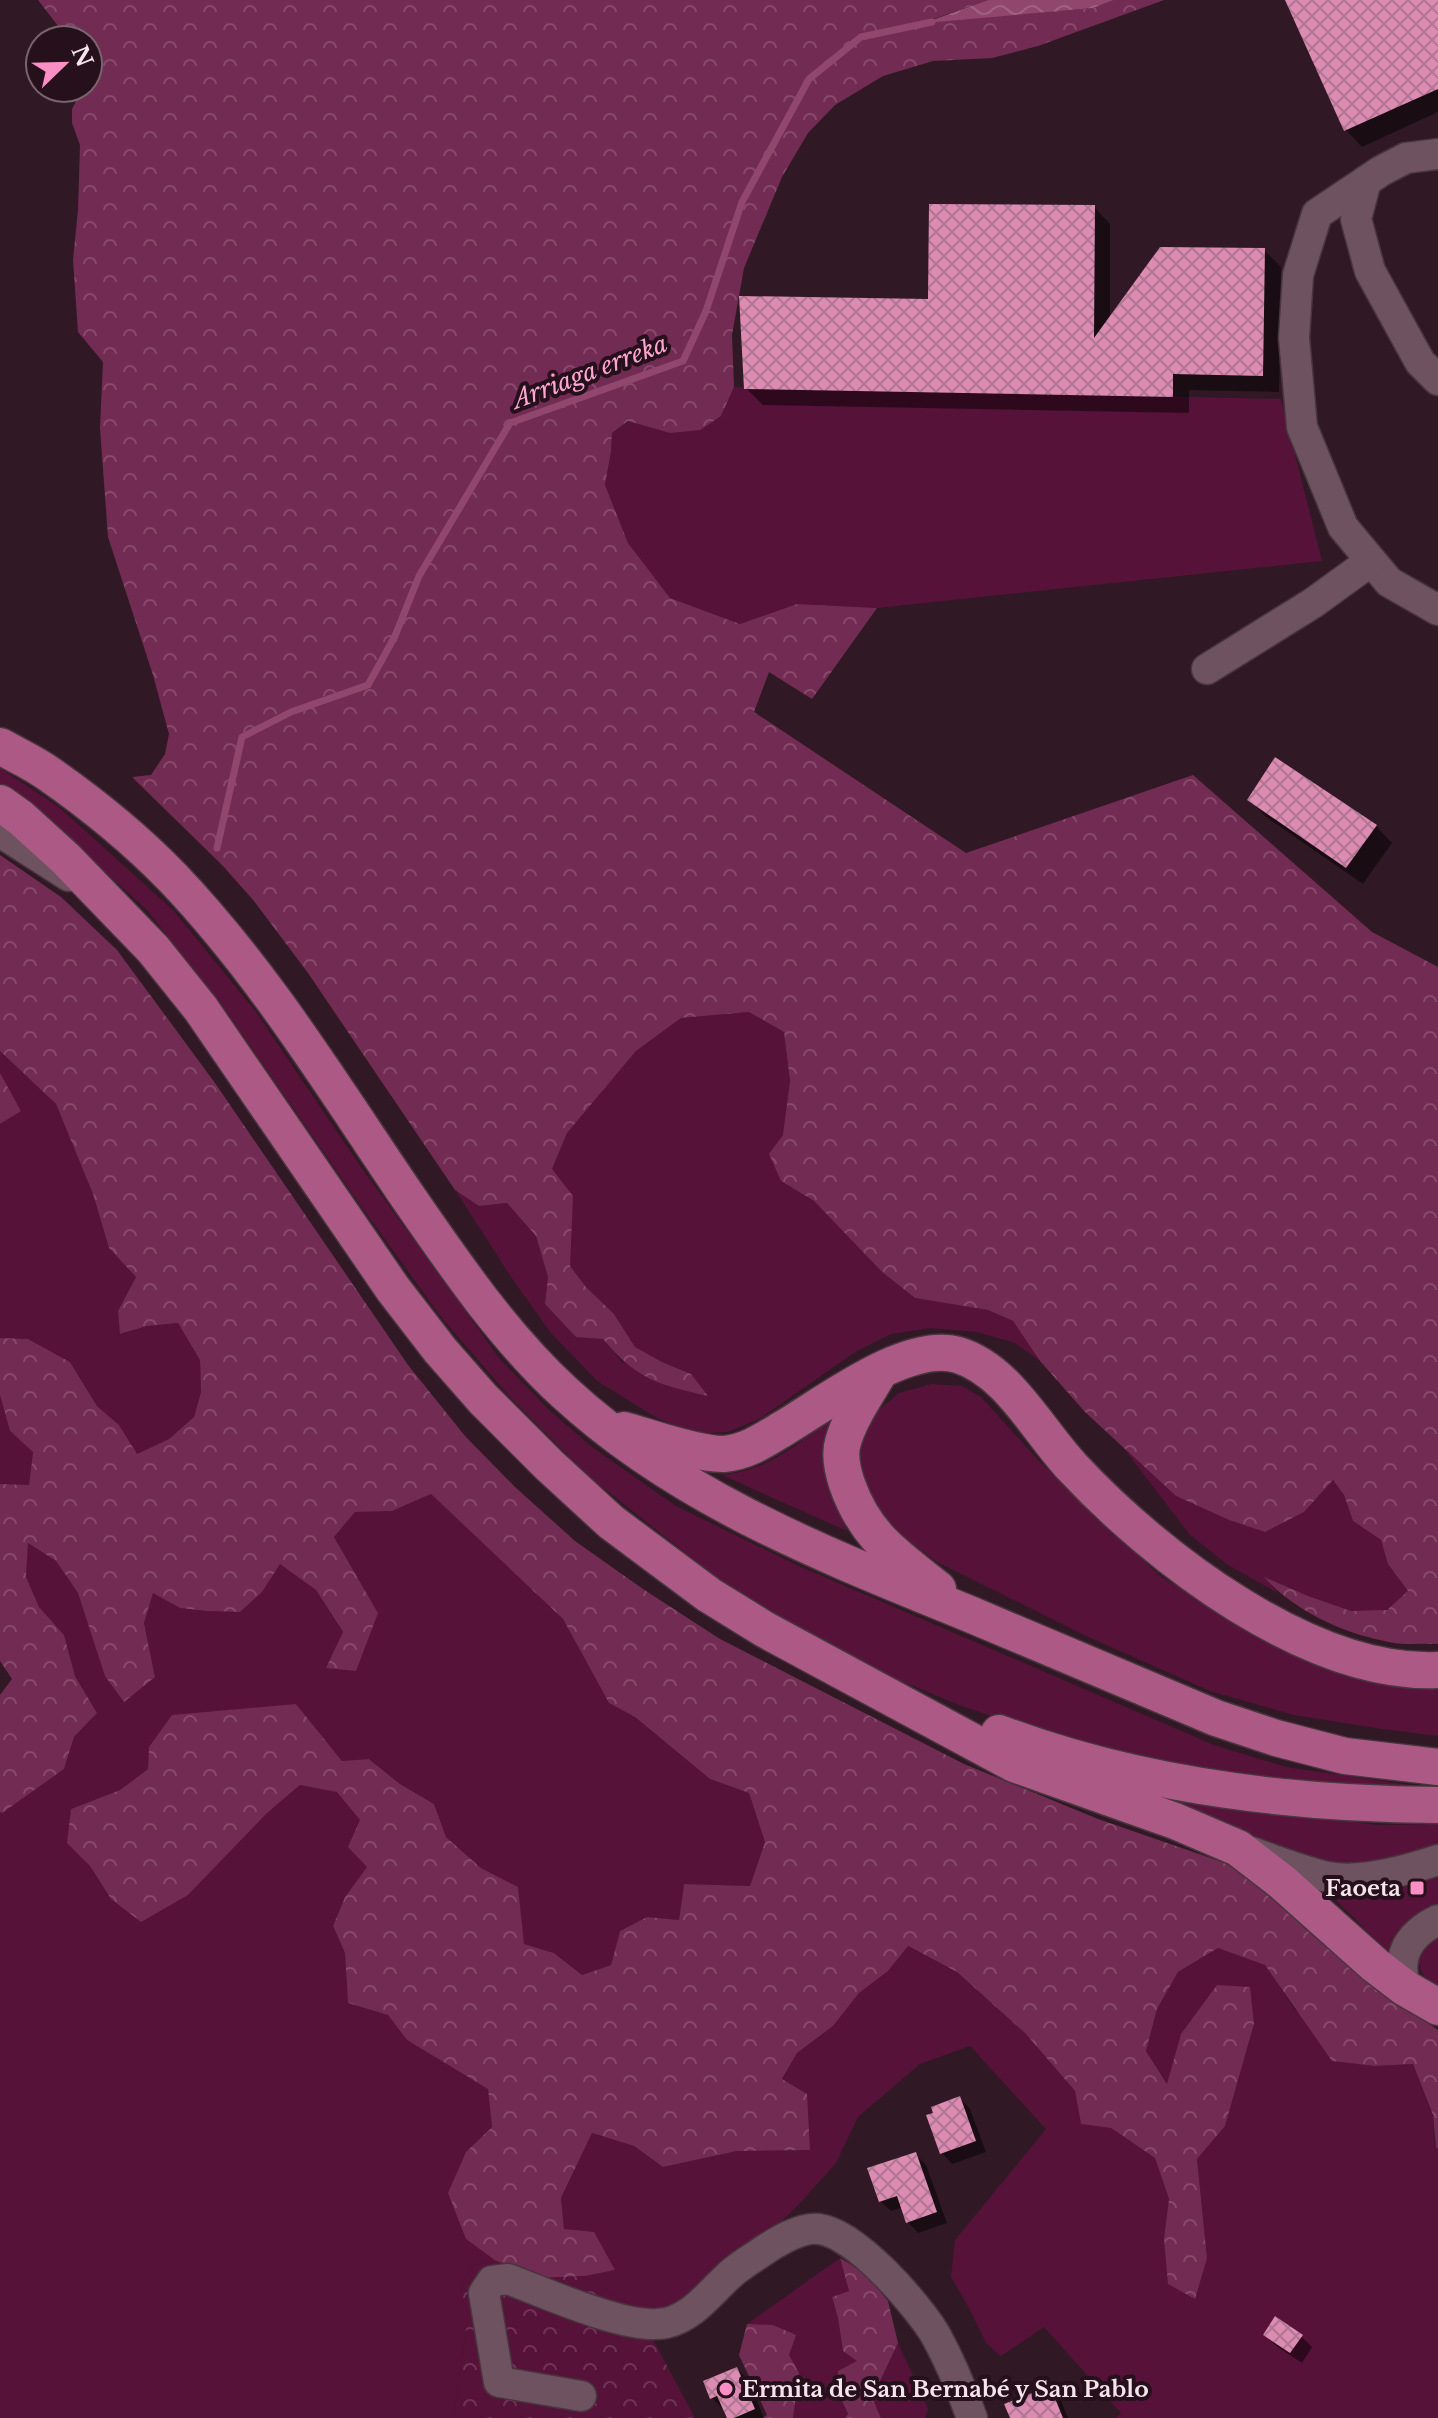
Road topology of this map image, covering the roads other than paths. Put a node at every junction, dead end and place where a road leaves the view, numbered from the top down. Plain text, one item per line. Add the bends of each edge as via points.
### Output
1 (1438, 154) edge
2 (1366, 181) junction
3 (1438, 380) edge
4 (1371, 561) junction
5 (1438, 610) edge
6 (1207, 669) dead end
7 (0, 736) edge
8 (0, 746) edge
9 (46, 771) junction
10 (0, 803) edge
11 (0, 832) edge
12 (104, 896) junction
13 (880, 1370) junction
14 (600, 1422) junction
15 (970, 1615) junction
16 (1438, 1670) edge
17 (848, 1675) junction
18 (1438, 1767) edge
19 (1438, 1805) edge
20 (1238, 1848) junction
21 (1438, 1860) edge
22 (1438, 1920) edge
23 (1405, 1988) junction
24 (1438, 2007) edge
25 (581, 2396) dead end
26 (972, 2418) edge

1 - 2 street via 1406,158
2 - 3 street via 1356,219 1370,271 1420,362
2 - 4 street via 1317,214 1298,275 1294,338 1302,427 1343,527
4 - 5 street via 1389,582
4 - 6 street
7 - 9 street
8 - 9 main road
9 - 14 main road via 130,838 212,921 487,1308 564,1392
10 - 12 main road
11 - 12 street
12 - 17 main road via 201,1009 393,1289 483,1399 611,1522 709,1595
13 - 14 main road via 750,1449 722,1454
13 - 15 main road via 842,1444 843,1473 856,1510 882,1544
13 - 16 main road via 930,1354 956,1354 984,1367 1111,1506 1246,1610 1322,1649 1354,1659
14 - 15 main road via 633,1450 728,1507 848,1566
15 - 18 main road via 1276,1738 1345,1756
17 - 19 main road via 1029,1744 1128,1771 1284,1798
17 - 20 main road via 1014,1764
20 - 21 street via 1331,1877 1359,1877
20 - 23 main road
22 - 23 street via 1417,1931 1404,1952
23 - 24 main road
25 - 26 street via 499,2382 484,2293 492,2281 508,2279 632,2322 664,2323 689,2314 767,2248 818,2229 865,2253 921,2315 948,2359

